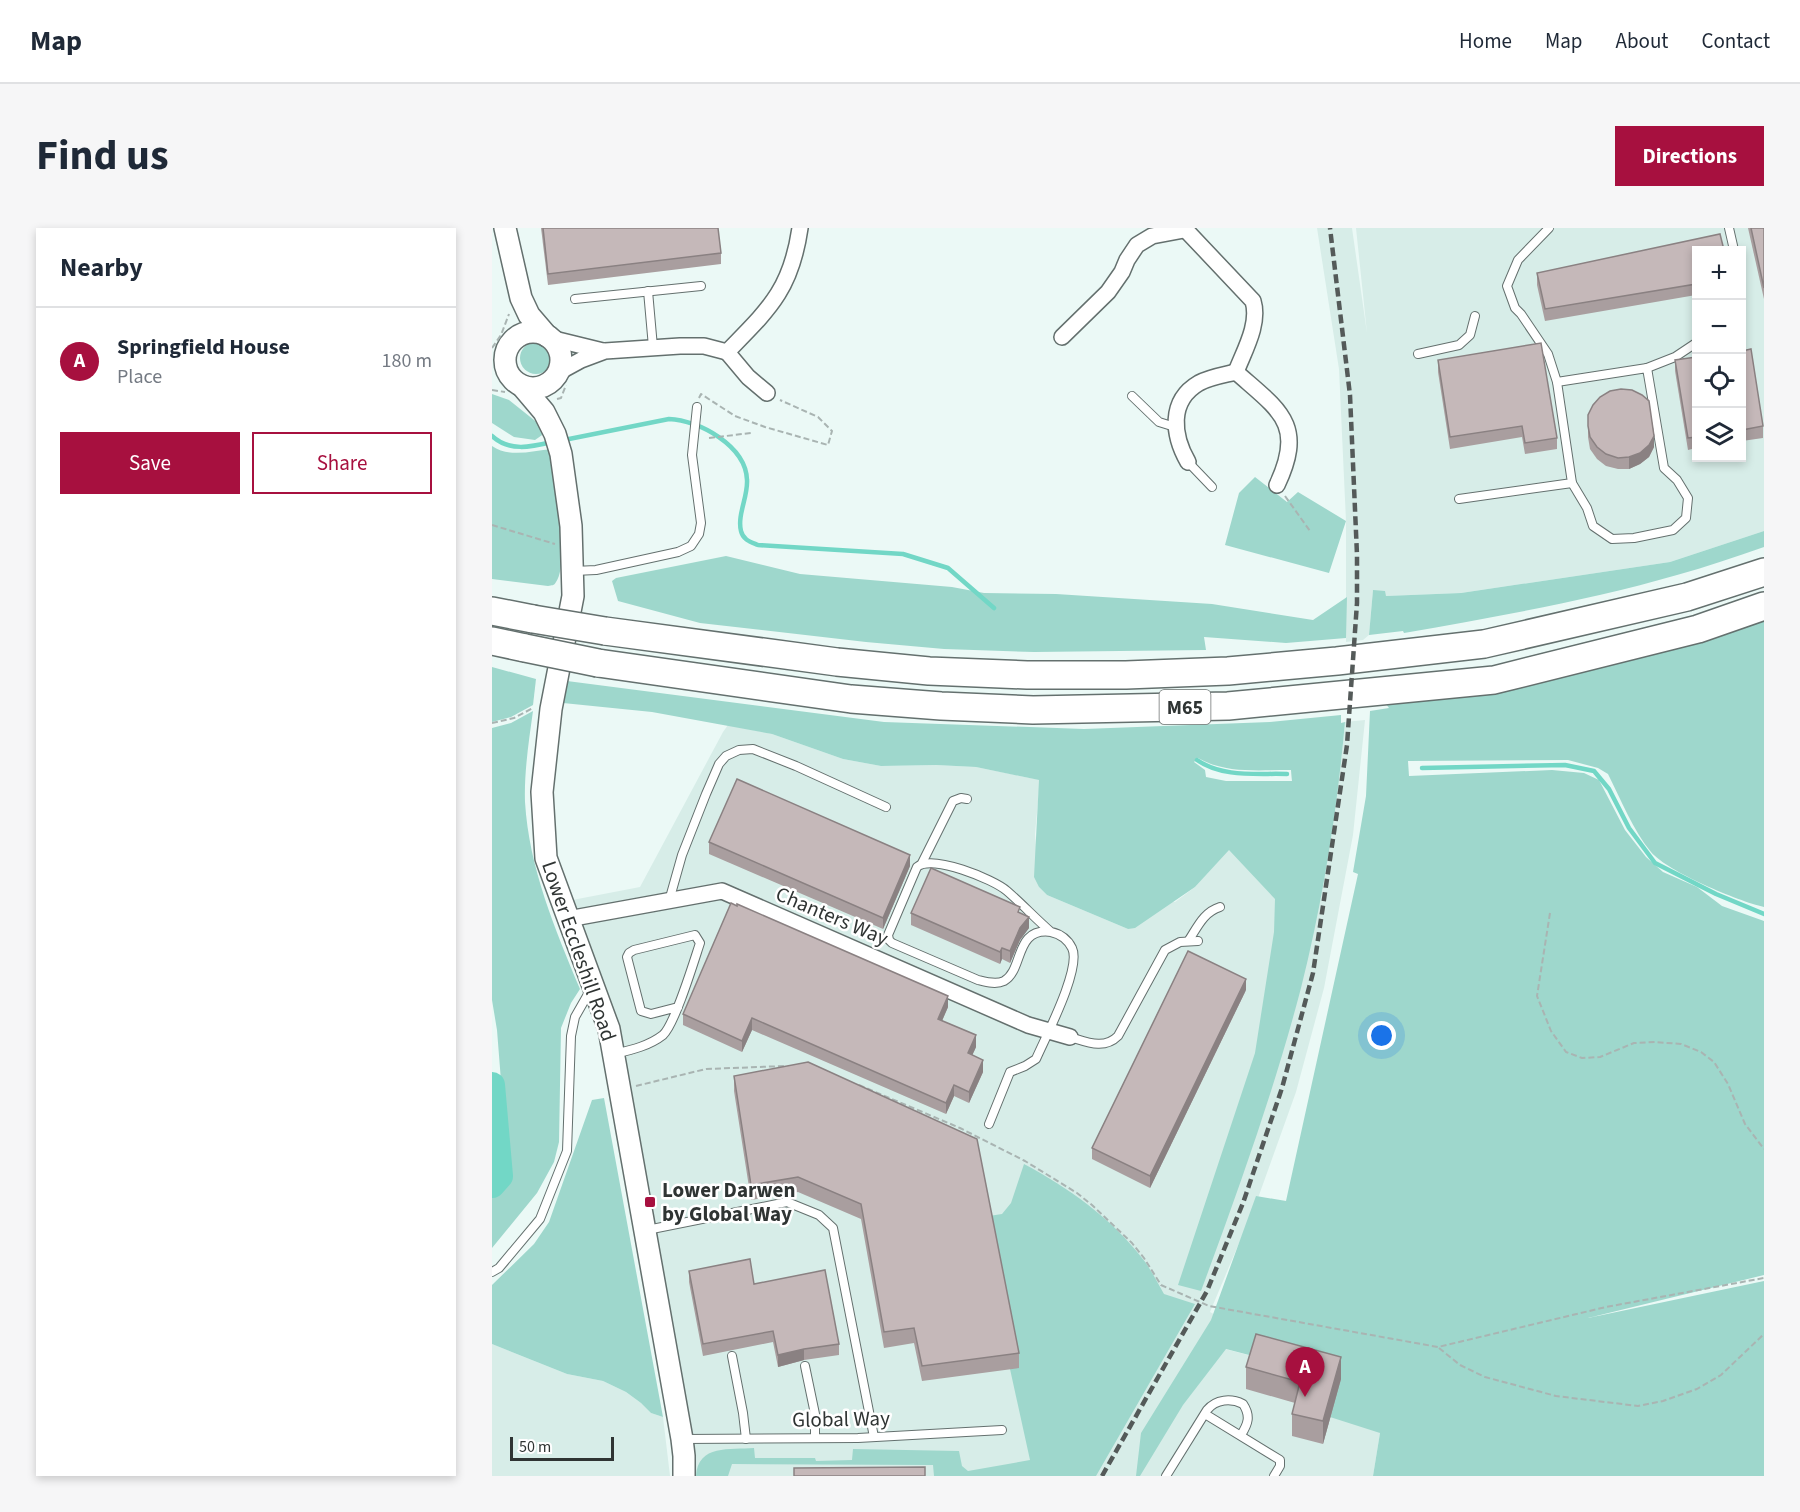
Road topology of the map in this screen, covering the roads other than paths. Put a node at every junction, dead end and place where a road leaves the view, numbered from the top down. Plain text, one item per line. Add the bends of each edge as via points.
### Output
1 (505, 228) edge
2 (800, 228) edge
3 (1549, 228) edge
4 (1729, 228) edge
5 (1184, 229) edge
6 (1733, 246) edge
7 (700, 286) dead end
8 (648, 291) junction
9 (521, 298) junction
10 (575, 299) dead end
11 (1474, 316) dead end
12 (549, 337) junction
13 (1062, 337) dead end
14 (1692, 346) edge
15 (653, 347) junction
16 (504, 351) edge
17 (605, 351) junction
18 (727, 352) junction
19 (1418, 354) dead end
20 (1647, 368) junction
21 (1236, 372) junction
22 (558, 374) junction
23 (492, 378) edge
24 (1557, 382) junction
25 (520, 385) junction
26 (767, 393) road end
27 (1132, 396) dead end
28 (697, 407) road end
29 (1175, 427) junction
30 (554, 429) junction
31 (1188, 462) joint
32 (1572, 483) junction
33 (1277, 485) road end
34 (1212, 487) dead end
35 (1459, 499) dead end
36 (572, 571) junction
37 (1764, 572) edge
38 (1764, 606) edge
39 (492, 611) edge
40 (492, 642) edge
41 (967, 800) dead end
42 (886, 807) dead end
43 (922, 863) junction
44 (669, 901) junction
45 (1220, 907) dead end
46 (568, 919) junction
47 (1051, 933) junction
48 (1189, 940) junction
49 (1198, 940) dead end
50 (593, 986) junction
51 (678, 1007) junction
52 (1048, 1031) junction
53 (1070, 1037) joint
54 (614, 1054) junction
55 (989, 1124) dead end
56 (644, 1230) junction
57 (492, 1272) edge
58 (732, 1356) dead end
59 (805, 1366) dead end
60 (1204, 1414) junction
61 (1002, 1430) dead end
62 (1241, 1435) junction
63 (874, 1437) junction
64 (815, 1438) junction
65 (682, 1439) junction
66 (746, 1439) junction
67 (684, 1476) edge
68 (1166, 1476) edge
69 (1274, 1476) edge

1 - 9 street
2 - 18 street via 792,265 776,299
3 - 24 lane via 1518,260 1507,286 1515,308 1548,354
4 - 6 lane
5 - 13 street via 1152,236 1137,245 1108,292
5 - 21 street via 1253,302 1255,320
7 - 8 lane
8 - 10 lane
8 - 15 lane
9 - 12 street via 529,315
9 - 16 street
11 - 19 lane via 1470,335 1459,345
12 - 16 street via 532,332 517,337
12 - 17 street
12 - 22 street via 561,353
14 - 20 lane
15 - 17 street
15 - 18 street via 704,346
16 - 25 street via 508,372
17 - 22 street
18 - 26 street
20 - 24 lane
20 - 32 lane via 1664,468 1688,498 1686,518 1673,530 1612,539 1593,526
21 - 29 street via 1208,379 1188,392
21 - 33 street via 1273,404 1289,433 1289,458
22 - 25 street via 541,387
22 - 30 street, Lower Eccleshill Road via 552,400
23 - 25 street
24 - 32 lane
25 - 30 street, Lower Eccleshill Road via 538,403
27 - 29 lane via 1159,422
28 - 36 lane via 692,455 701,523 691,546 608,567
29 - 31 street via 1179,447
30 - 36 street, Lower Eccleshill Road via 571,526
31 - 34 lane
32 - 35 lane
36 - 46 street, Lower Eccleshill Road via 573,596 551,709 542,792 546,858
37 - 39 highway, M65, bridge via 1687,597 1484,644 1228,671 1126,675 929,671 837,662 605,631
38 - 40 highway, M65, bridge via 1698,629 1494,680 1228,706 1044,710 851,699 598,663
41 - 43 lane via 953,801
42 - 44 lane via 753,749 739,750 719,764 682,855
43 - 47 lane via 950,866 1000,887
43 - 47 lane via 912,875 890,930 892,943 978,980 999,983 1011,975 1025,942 1032,936
44 - 46 street, Chanters Way
44 - 52 street, Chanters Way via 722,891
45 - 48 lane via 1210,910
46 - 50 street, Lower Eccleshill Road
47 - 52 lane via 1068,942 1075,960
48 - 49 lane
48 - 53 lane via 1165,951 1112,1042 1104,1045
50 - 54 street, Lower Eccleshill Road
50 - 57 lane via 575,1017 571,1036 567,1151 540,1219
51 - 51 lane via 651,1014 641,1011 627,957 634,951 695,935 700,943
51 - 54 lane via 664,1034 644,1046
52 - 53 street, Chanters Way
52 - 55 lane via 1035,1059 1010,1072
54 - 56 street, Lower Eccleshill Road
56 - 63 lane via 787,1202 819,1215 833,1228
56 - 65 street, Lower Eccleshill Road
58 - 66 lane
59 - 64 lane via 815,1414
60 - 62 lane
60 - 62 lane via 1216,1402 1233,1400 1243,1404 1249,1419
60 - 68 lane
61 - 63 lane, Global Way
62 - 69 lane via 1280,1460
63 - 64 lane, Global Way
64 - 66 lane, Global Way
65 - 66 lane, Global Way
65 - 67 street, Lower Eccleshill Road

